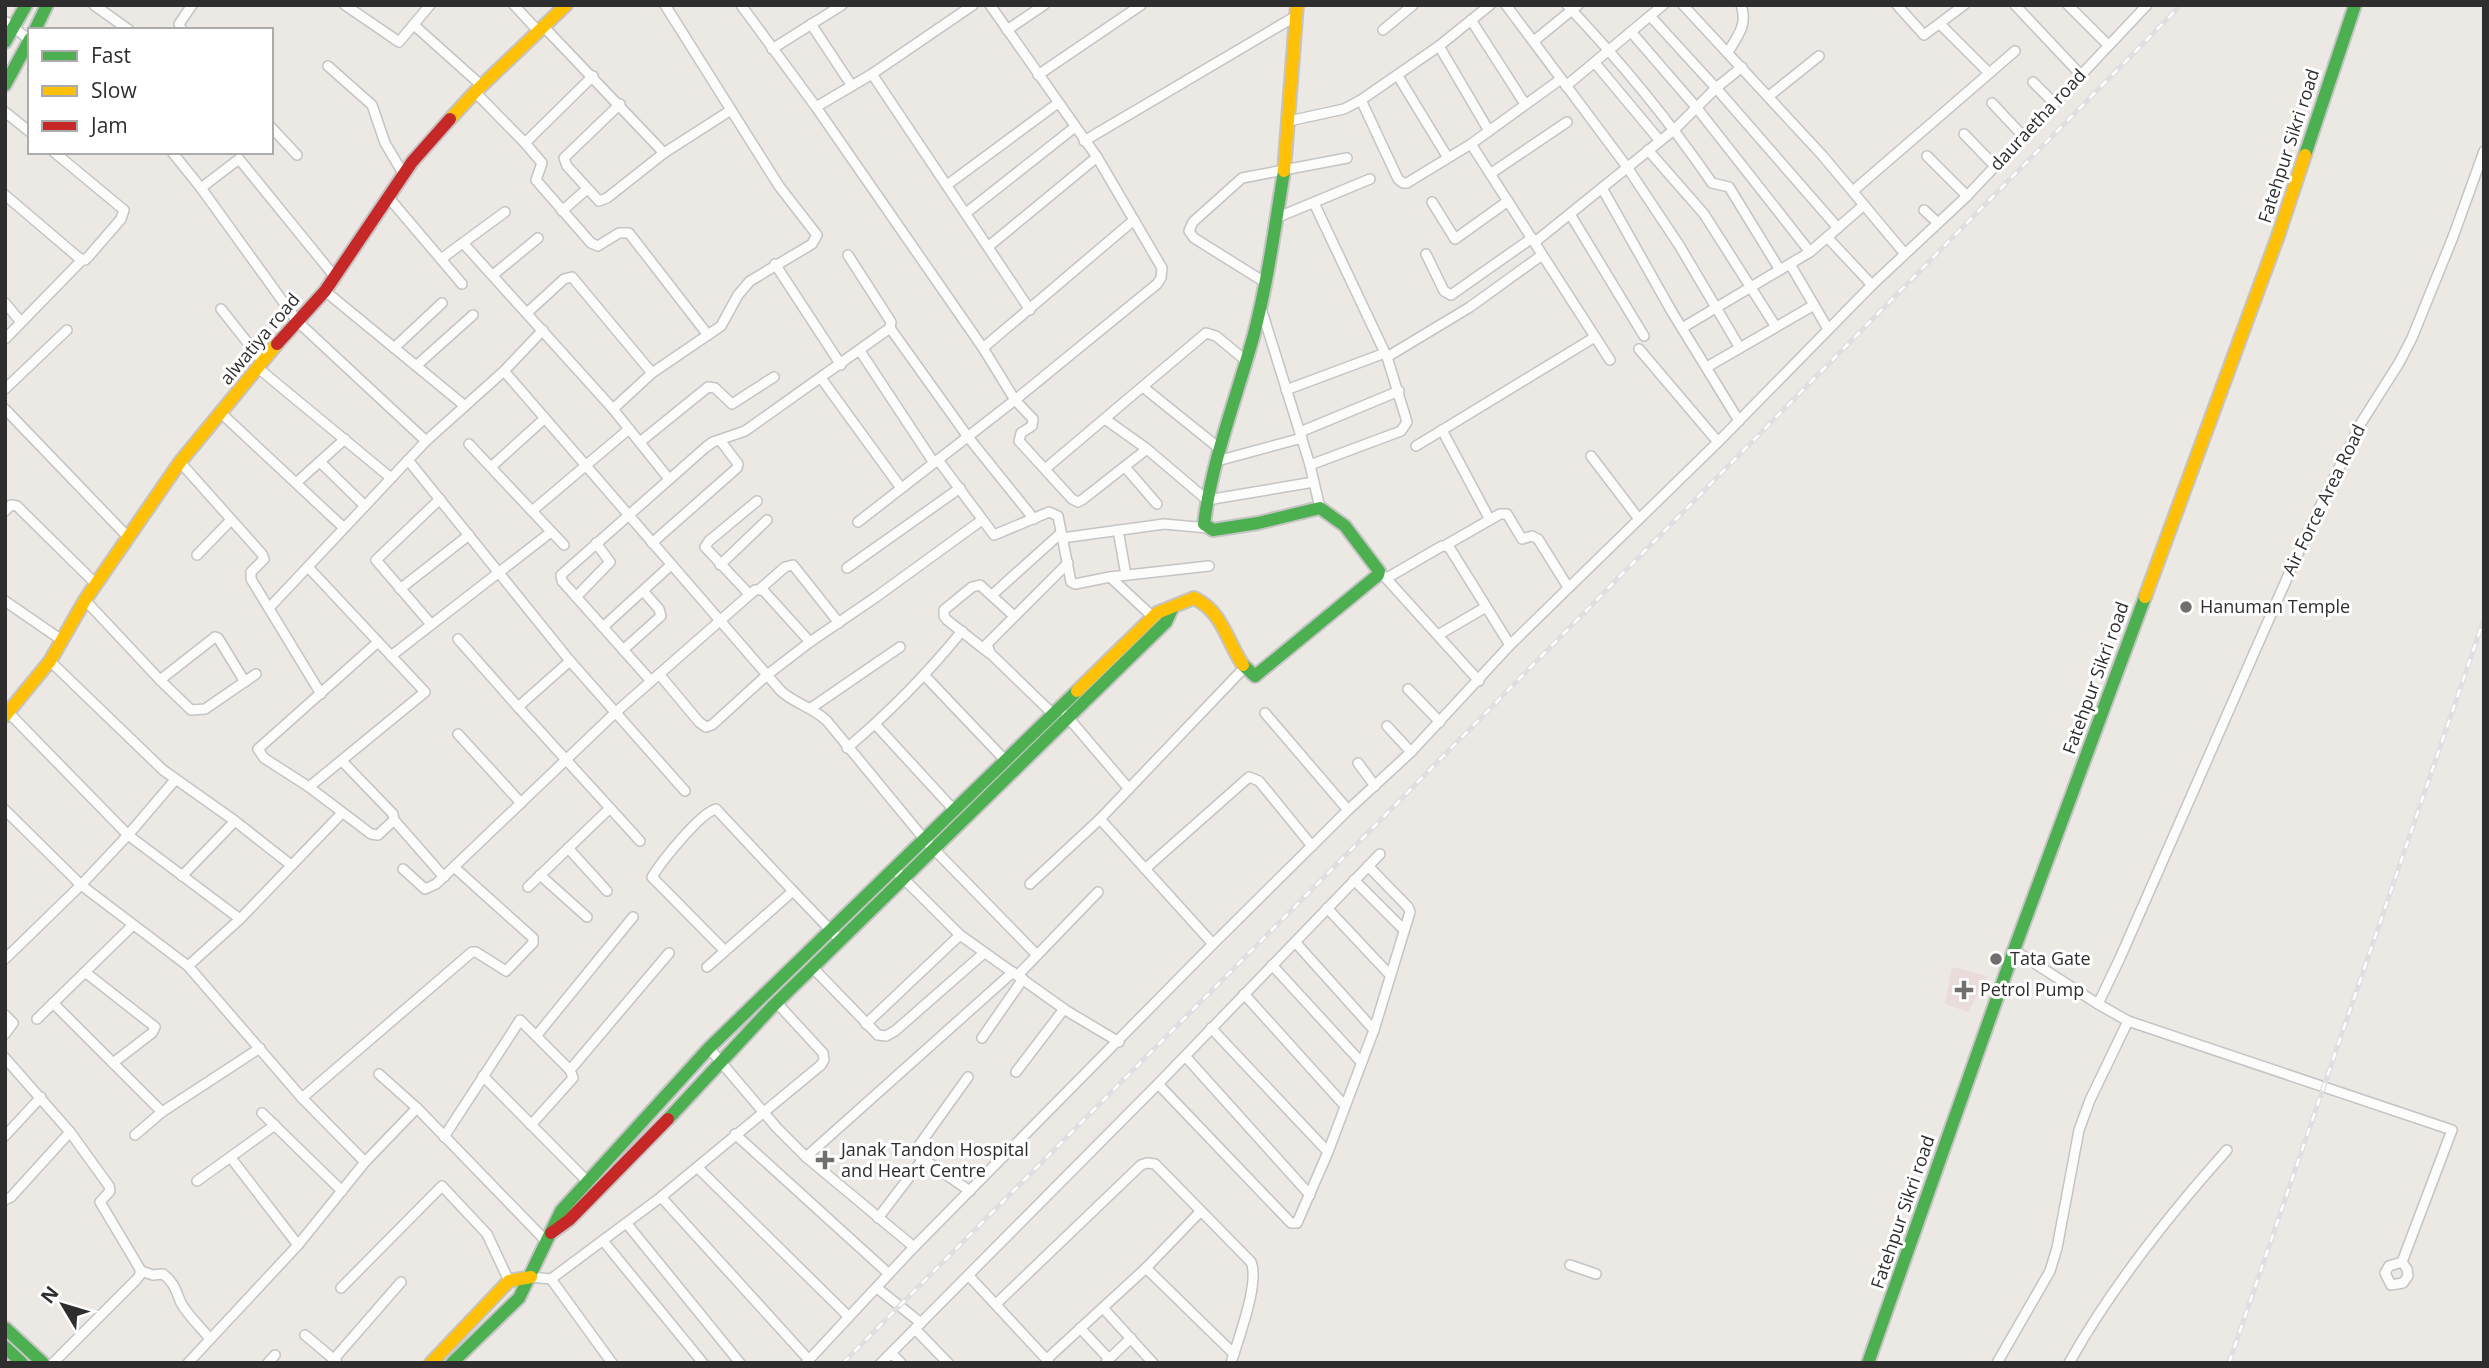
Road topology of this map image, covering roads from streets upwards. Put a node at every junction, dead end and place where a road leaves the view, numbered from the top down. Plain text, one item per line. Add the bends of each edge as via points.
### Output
1 (26, 5) edge
2 (47, 5) edge
3 (94, 5) edge
4 (192, 5) edge
5 (345, 5) edge
6 (430, 5) edge
7 (514, 5) edge
8 (566, 5) edge
9 (665, 5) edge
10 (741, 5) edge
11 (973, 5) edge
12 (989, 5) edge
13 (1044, 5) edge
14 (1141, 5) edge
15 (1413, 5) edge
16 (1490, 5) edge
17 (1506, 5) edge
18 (1663, 5) edge
19 (1684, 5) edge
20 (1741, 5) edge
21 (1897, 5) edge
22 (1964, 5) edge
23 (2015, 5) edge
24 (2068, 5) edge
25 (2147, 5) edge
26 (2355, 5) edge
27 (840, 6) edge
28 (1572, 7) edge
29 (957, 10) edge
30 (1297, 10) edge
31 (1651, 16) junction
32 (1471, 20) junction
33 (9, 24) edge
34 (811, 24) junction
35 (1940, 24) junction
36 (414, 25) junction
37 (36, 28) edge
38 (126, 28) edge
39 (181, 28) edge
40 (542, 30) junction
41 (1007, 30) junction
42 (1382, 30) dead end
43 (1632, 33) junction
44 (28, 38) edge
45 (1534, 41) junction
46 (5, 42) edge
47 (28, 44) edge
48 (2108, 45) junction
49 (1439, 46) junction
50 (772, 49) junction
51 (1610, 51) junction
52 (2015, 51) dead end
53 (1728, 52) junction
54 (1819, 56) dead end
55 (1595, 63) junction
56 (328, 66) dead end
57 (1742, 66) junction
58 (1989, 73) junction
59 (872, 74) junction
60 (1038, 75) junction
61 (2081, 75) junction
62 (593, 76) junction
63 (1398, 76) junction
64 (2033, 82) dead end
65 (1563, 83) junction
66 (5, 85) edge
67 (852, 86) junction
68 (1716, 88) junction
69 (478, 89) junction
70 (1769, 96) junction
71 (1361, 100) junction
72 (1058, 103) junction
73 (1992, 103) dead end
74 (2054, 103) junction
75 (620, 104) junction
76 (1525, 104) junction
77 (816, 107) junction
78 (1696, 107) junction
79 (731, 110) junction
80 (5, 113) edge
81 (1289, 121) junction
82 (1567, 122) dead end
83 (1075, 127) junction
84 (273, 129) edge
85 (1675, 129) junction
86 (28, 130) edge
87 (1489, 131) junction
88 (1964, 134) dead end
89 (2023, 136) junction
90 (1084, 141) junction
91 (1660, 141) junction
92 (524, 143) junction
93 (1471, 144) junction
94 (1648, 150) junction
95 (2484, 151) edge
96 (664, 153) junction
97 (56, 154) edge
98 (174, 154) edge
99 (297, 155) dead end
100 (1927, 156) dead end
101 (1097, 157) junction
102 (1347, 158) dead end
103 (1448, 158) junction
104 (1995, 166) junction
105 (1627, 167) junction
106 (1284, 169) junction
107 (1490, 174) junction
108 (404, 175) junction
109 (1370, 179) dead end
110 (947, 185) junction
111 (201, 188) junction
112 (1602, 188) junction
113 (587, 189) junction
114 (1853, 191) junction
115 (5, 195) edge
116 (1967, 196) junction
117 (389, 198) junction
118 (1508, 201) junction
119 (1432, 202) dead end
120 (1314, 203) junction
121 (1864, 205) junction
122 (1924, 210) dead end
123 (562, 211) junction
124 (505, 212) dead end
125 (966, 213) junction
126 (1570, 214) junction
127 (1276, 218) junction
128 (1134, 220) junction
129 (1938, 223) junction
130 (1838, 228) junction
131 (1827, 237) junction
132 (538, 238) dead end
133 (1534, 240) junction
134 (463, 243) junction
135 (989, 246) junction
136 (1810, 252) junction
137 (848, 254) dead end
138 (1426, 254) dead end
139 (1905, 254) junction
140 (1542, 255) junction
141 (441, 259) junction
142 (82, 260) junction
143 (775, 264) junction
144 (1790, 264) junction
145 (1780, 270) junction
146 (493, 275) junction
147 (335, 277) junction
148 (1266, 283) junction
149 (462, 284) dead end
150 (1872, 285) junction
151 (1749, 288) junction
152 (325, 291) junction
153 (5, 303) edge
154 (442, 303) dead end
155 (1814, 305) junction
156 (1261, 306) junction
157 (1715, 308) junction
158 (221, 309) dead end
159 (1030, 310) junction
160 (528, 312) junction
161 (473, 315) dead end
162 (297, 321) junction
163 (21, 323) junction
164 (1776, 327) junction
165 (890, 328) junction
166 (1682, 328) junction
167 (1828, 329) junction
168 (67, 330) dead end
169 (544, 330) junction
170 (708, 335) junction
171 (1644, 336) dead end
172 (1595, 337) junction
173 (5, 339) edge
174 (394, 348) junction
175 (983, 348) junction
176 (1740, 348) junction
177 (1639, 349) dead end
178 (860, 351) junction
179 (1386, 355) junction
180 (1245, 360) junction
181 (1610, 360) dead end
182 (260, 365) junction
183 (841, 365) junction
184 (416, 366) junction
185 (1707, 367) junction
186 (504, 371) junction
187 (652, 373) junction
188 (774, 377) dead end
189 (821, 378) junction
190 (1143, 387) junction
191 (5, 389) edge
192 (1286, 390) junction
193 (1399, 391) junction
194 (1015, 400) junction
195 (465, 406) junction
196 (5, 409) edge
197 (613, 409) junction
198 (221, 413) junction
199 (544, 419) junction
200 (1105, 419) junction
201 (1739, 421) junction
202 (629, 429) junction
203 (1442, 430) junction
204 (1301, 435) junction
205 (968, 437) junction
206 (345, 439) junction
207 (720, 440) junction
208 (426, 441) junction
209 (640, 442) junction
210 (1718, 442) junction
211 (470, 444) dead end
212 (1416, 446) dead end
213 (1147, 449) junction
214 (1218, 455) junction
215 (1591, 456) dead end
216 (408, 460) junction
217 (936, 461) junction
218 (180, 462) junction
219 (320, 462) junction
220 (1310, 465) junction
221 (585, 466) junction
222 (491, 467) junction
223 (1125, 467) junction
224 (1045, 469) junction
225 (391, 478) junction
226 (669, 479) junction
227 (1314, 482) junction
228 (296, 483) junction
229 (901, 488) junction
230 (960, 488) junction
231 (440, 499) junction
232 (1207, 500) junction
233 (757, 501) dead end
234 (1157, 505) dead end
235 (365, 506) junction
236 (1320, 508) junction
237 (5, 511) edge
238 (532, 511) junction
239 (628, 516) junction
240 (1034, 519) junction
241 (1639, 519) junction
242 (231, 520) junction
243 (767, 520) dead end
244 (982, 520) junction
245 (1490, 520) junction
246 (858, 522) dead end
247 (344, 528) junction
248 (1208, 528) junction
249 (1118, 530) junction
250 (551, 531) junction
251 (469, 535) junction
252 (1062, 536) junction
253 (128, 537) junction
254 (596, 543) junction
255 (652, 543) junction
256 (564, 545) dead end
257 (1446, 545) junction
258 (197, 555) dead end
259 (1068, 563) junction
260 (671, 565) junction
261 (720, 565) junction
262 (1209, 566) dead end
263 (308, 567) junction
264 (847, 568) dead end
265 (500, 572) junction
266 (1126, 575) junction
267 (1383, 576) junction
268 (1110, 577) junction
269 (96, 584) junction
270 (1569, 587) junction
271 (761, 588) junction
272 (400, 589) junction
273 (643, 590) junction
274 (749, 594) junction
275 (992, 595) junction
276 (576, 597) junction
277 (85, 600) junction
278 (5, 601) edge
279 (270, 607) junction
280 (1486, 607) junction
281 (1172, 609) junction
282 (1014, 616) junction
283 (1153, 617) junction
284 (719, 620) junction
285 (430, 623) junction
286 (839, 623) junction
287 (603, 627) junction
288 (962, 631) junction
289 (1438, 635) junction
290 (458, 639) dead end
291 (63, 641) junction
292 (378, 642) junction
293 (810, 642) junction
294 (1510, 645) junction
295 (900, 646) dead end
296 (623, 650) junction
297 (990, 653) junction
298 (391, 656) junction
299 (50, 661) junction
300 (570, 662) junction
301 (1245, 667) junction
302 (256, 674) dead end
303 (659, 674) junction
304 (767, 675) junction
305 (925, 676) junction
306 (160, 680) junction
307 (651, 681) junction
308 (1479, 681) junction
309 (245, 682) junction
310 (1408, 689) dead end
311 (321, 694) junction
312 (519, 707) junction
313 (811, 708) junction
314 (616, 712) junction
315 (1265, 713) dead end
316 (7, 714) edge
317 (1061, 714) junction
318 (1440, 722) junction
319 (875, 724) junction
320 (1387, 726) dead end
321 (458, 734) dead end
322 (847, 748) junction
323 (1411, 752) junction
324 (1004, 759) junction
325 (342, 761) junction
326 (566, 761) junction
327 (1358, 763) dead end
328 (175, 780) junction
329 (1375, 786) junction
330 (309, 787) junction
331 (1129, 789) junction
332 (685, 791) dead end
333 (521, 803) junction
334 (610, 808) junction
335 (5, 810) edge
336 (954, 810) junction
337 (1348, 810) junction
338 (342, 813) junction
339 (1100, 819) junction
340 (394, 820) junction
341 (235, 821) junction
342 (128, 835) junction
343 (640, 841) dead end
344 (929, 844) junction
345 (1312, 846) junction
346 (568, 848) junction
347 (1380, 854) dead end
348 (291, 865) junction
349 (1368, 866) junction
350 (454, 867) junction
351 (403, 869) dead end
352 (1145, 869) junction
353 (898, 874) junction
354 (540, 875) junction
355 (182, 876) junction
356 (444, 877) junction
357 (1354, 880) junction
358 (1030, 884) dead end
359 (81, 885) junction
360 (528, 887) dead end
361 (607, 891) dead end
362 (793, 891) junction
363 (1098, 892) dead end
364 (1327, 908) junction
365 (587, 917) dead end
366 (633, 917) dead end
367 (240, 919) junction
368 (133, 925) junction
369 (1404, 930) junction
370 (835, 935) junction
371 (960, 935) junction
372 (1295, 942) junction
373 (1213, 944) junction
374 (2014, 950) junction
375 (724, 951) junction
376 (669, 953) dead end
377 (984, 953) junction
378 (1037, 955) junction
379 (5, 959) edge
380 (1272, 965) junction
381 (188, 966) junction
382 (707, 967) dead end
383 (812, 967) junction
384 (85, 972) junction
385 (1018, 975) junction
386 (1390, 975) junction
387 (1244, 994) junction
388 (776, 1002) junction
389 (53, 1003) junction
390 (2098, 1004) junction
391 (1064, 1009) junction
392 (5, 1015) edge
393 (37, 1019) dead end
394 (2128, 1021) junction
395 (866, 1024) junction
396 (1211, 1028) junction
397 (1374, 1030) junction
398 (5, 1034) edge
399 (537, 1035) junction
400 (982, 1038) dead end
401 (1119, 1042) junction
402 (260, 1048) junction
403 (709, 1048) junction
404 (1185, 1056) junction
405 (5, 1058) edge
406 (720, 1061) junction
407 (1361, 1062) junction
408 (113, 1063) junction
409 (569, 1070) junction
410 (1016, 1072) dead end
411 (379, 1074) dead end
412 (484, 1076) junction
413 (968, 1077) dead end
414 (1158, 1084) junction
415 (41, 1097) junction
416 (302, 1098) junction
417 (1345, 1106) junction
418 (417, 1108) junction
419 (762, 1111) junction
420 (162, 1112) junction
421 (262, 1113) dead end
422 (275, 1125) junction
423 (531, 1125) junction
424 (70, 1132) junction
425 (735, 1134) junction
426 (135, 1135) dead end
427 (5, 1136) edge
428 (444, 1137) junction
429 (2227, 1150) dead end
430 (1328, 1152) junction
431 (806, 1157) junction
432 (231, 1158) junction
433 (923, 1159) junction
434 (365, 1162) junction
435 (698, 1168) junction
436 (197, 1181) dead end
437 (587, 1181) junction
438 (342, 1191) junction
439 (970, 1191) junction
440 (1310, 1195) junction
441 (662, 1197) junction
442 (5, 1200) edge
443 (1200, 1212) junction
444 (878, 1217) junction
445 (627, 1224) junction
446 (548, 1237) junction
447 (604, 1242) junction
448 (298, 1245) junction
449 (914, 1247) junction
450 (2402, 1262) dead end
451 (1570, 1265) dead end
452 (1146, 1268) junction
453 (141, 1271) junction
454 (888, 1273) junction
455 (1597, 1274) dead end
456 (969, 1276) junction
457 (531, 1277) junction
458 (551, 1279) junction
459 (509, 1280) junction
460 (401, 1282) dead end
461 (341, 1288) dead end
462 (877, 1288) junction
463 (996, 1304) junction
464 (1102, 1308) junction
465 (848, 1316) junction
466 (918, 1326) junction
467 (5, 1328) edge
468 (1080, 1328) junction
469 (305, 1335) dead end
470 (1131, 1338) junction
471 (210, 1339) junction
472 (5, 1347) edge
473 (891, 1353) junction
474 (275, 1355) dead end
475 (1232, 1358) edge
476 (336, 1361) edge
477 (808, 1361) edge
478 (1049, 1361) edge
479 (1107, 1361) edge
480 (22, 1363) edge
481 (43, 1363) edge
482 (52, 1363) edge
483 (188, 1363) edge
484 (268, 1363) edge
485 (430, 1363) edge
486 (452, 1363) edge
487 (612, 1363) edge
488 (703, 1363) edge
489 (740, 1363) edge
490 (881, 1363) edge
491 (901, 1363) edge
492 (948, 1363) edge
493 (1153, 1363) edge
494 (1868, 1363) edge
495 (1997, 1363) edge
496 (2069, 1363) edge

1 - 33 street
2 - 37 street
3 - 38 street
4 - 39 street via 179,24
5 - 36 street via 397,42
6 - 36 street
7 - 40 street
8 - 40 street, alwatiya road
9 - 79 street
10 - 50 street
11 - 29 street
12 - 41 street
13 - 41 street
14 - 60 street
15 - 42 street
16 - 32 street
17 - 45 street
18 - 31 street
19 - 53 street
20 - 53 street via 1743,28
21 - 35 street via 1924,35
22 - 35 street
23 - 61 street
24 - 48 street
25 - 48 street, dauraetha road
26 - 374 street, Fatehpur Sikri road via 2278,236
27 - 34 street
28 - 45 street
28 - 51 street
29 - 59 street
30 - 81 street
30 - 90 street
31 - 43 street
31 - 68 street
32 - 49 street
32 - 76 street
33 - 44 street
33 - 46 street
34 - 50 street
34 - 67 street
35 - 58 street
36 - 69 street
40 - 62 street
40 - 69 street, alwatiya road
41 - 60 street
43 - 51 street
43 - 78 street
45 - 65 street
47 - 66 street
48 - 61 street, dauraetha road
49 - 63 street
49 - 87 street
50 - 77 street
51 - 55 street
51 - 85 street
52 - 58 street
53 - 57 street
54 - 70 street
55 - 65 street
55 - 91 street
56 - 108 street via 372,105 385,143
57 - 68 street
57 - 70 street
58 - 114 street
59 - 67 street
59 - 110 street
60 - 72 street
61 - 74 street, dauraetha road
62 - 75 street
62 - 92 street
63 - 71 street
63 - 103 street
64 - 74 street
65 - 76 street
65 - 105 street
67 - 77 street
68 - 78 street
68 - 130 street
69 - 92 street
69 - 108 street, alwatiya road
70 - 114 street
71 - 81 street via 1344,109
71 - 103 street via 1403,183
72 - 83 street
72 - 110 street
73 - 89 street
74 - 89 street, dauraetha road
75 - 96 street
75 - 113 street via 564,158
76 - 87 street
77 - 175 street
78 - 85 street
78 - 136 street
79 - 96 street
79 - 143 street via 779,186 817,235 812,244
80 - 86 street
81 - 106 street
82 - 107 street
83 - 90 street
83 - 125 street
84 - 99 street
85 - 91 street
85 - 145 street via 1712,183 1729,187
87 - 93 street
88 - 104 street
89 - 104 street, dauraetha road
90 - 101 street
91 - 94 street
92 - 123 street via 542,163 536,180
93 - 103 street
93 - 107 street
94 - 105 street
94 - 151 street via 1704,214
95 - 390 street, Air Force Area Road via 2413,338 2361,423 2306,535
96 - 113 street via 602,202
97 - 142 street via 124,210
98 - 111 street
100 - 116 street
101 - 128 street
101 - 135 street
102 - 106 street
104 - 116 street, dauraetha road
105 - 112 street
105 - 157 street
106 - 127 street
106 - 148 street via 1242,178 1190,227 1194,238
107 - 118 street
108 - 117 street, alwatiya road
109 - 120 street
110 - 125 street
111 - 147 street via 239,159
111 - 162 street
112 - 126 street
112 - 166 street
113 - 123 street
114 - 121 street
115 - 142 street
116 - 129 street, dauraetha road
117 - 141 street
117 - 147 street, alwatiya road
118 - 119 street via 1455,239
118 - 133 street
120 - 127 street
120 - 179 street
121 - 130 street
121 - 139 street
122 - 129 street
123 - 170 street via 594,246 629,233
124 - 134 street
125 - 135 street
126 - 133 street
126 - 171 street
127 - 148 street
128 - 159 street
128 - 194 street via 1162,268 1161,278
129 - 139 street, dauraetha road
130 - 131 street
131 - 136 street
131 - 150 street
132 - 146 street
133 - 138 street via 1451,295 1444,291
133 - 140 street
134 - 141 street
134 - 146 street
135 - 159 street
136 - 144 street
137 - 165 street via 891,322
139 - 150 street, dauraetha road
140 - 172 street
140 - 179 street via 1470,307
141 - 149 street
142 - 163 street
143 - 170 street via 750,281 726,321
143 - 183 street
144 - 145 street
144 - 155 street
145 - 151 street
146 - 160 street
147 - 152 street, alwatiya road
148 - 156 street
150 - 167 street, dauraetha road
151 - 157 street
151 - 164 street
152 - 162 street, alwatiya road
152 - 174 street
153 - 163 street
154 - 174 street
155 - 164 street
155 - 167 street
156 - 180 street
156 - 192 street
157 - 166 street
157 - 176 street
158 - 182 street
159 - 175 street
160 - 169 street
160 - 187 street via 572,277
161 - 184 street
162 - 182 street, alwatiya road
162 - 208 street
163 - 173 street
164 - 176 street
165 - 178 street
165 - 205 street
166 - 185 street
167 - 201 street, dauraetha road
168 - 191 street
169 - 186 street
169 - 197 street
170 - 187 street
172 - 181 street
172 - 203 street
174 - 184 street
175 - 194 street
176 - 185 street
177 - 210 street
178 - 183 street
178 - 217 street
179 - 192 street
179 - 193 street
180 - 190 street via 1206,333
180 - 214 street
182 - 198 street, alwatiya road
182 - 206 street
183 - 189 street
184 - 195 street
185 - 201 street
186 - 195 street
186 - 199 street
187 - 197 street
188 - 209 street via 732,404 708,387
189 - 207 street via 745,431
189 - 229 street
190 - 200 street
190 - 214 street
192 - 204 street
193 - 204 street
193 - 220 street via 1407,422 1401,431
194 - 205 street
194 - 224 street via 1033,422 1019,441
195 - 208 street
196 - 253 street
197 - 202 street
198 - 218 street, alwatiya road
198 - 228 street
199 - 221 street
199 - 222 street
200 - 213 street
200 - 224 street
201 - 210 street, dauraetha road
202 - 209 street
202 - 221 street
203 - 212 street
203 - 245 street
204 - 214 street
204 - 220 street
205 - 217 street
205 - 240 street
206 - 219 street
206 - 225 street
207 - 226 street
207 - 255 street via 737,468
208 - 216 street
209 - 226 street
210 - 241 street, dauraetha road
211 - 222 street
213 - 223 street
213 - 232 street
214 - 232 street
215 - 241 street
216 - 225 street
216 - 231 street
217 - 229 street
217 - 230 street
218 - 242 street
218 - 253 street, alwatiya road
219 - 228 street
219 - 235 street
220 - 227 street
221 - 238 street
221 - 239 street
222 - 238 street
223 - 224 street via 1078,502
223 - 234 street
225 - 235 street
226 - 239 street
227 - 232 street
227 - 236 street
228 - 247 street
229 - 246 street
230 - 244 street
230 - 264 street
231 - 251 street
231 - 272 street via 376,560
232 - 248 street via 1204,518
233 - 261 street via 706,544
235 - 247 street
236 - 248 street via 1258,523
236 - 267 street via 1340,521
237 - 269 street via 17,506
238 - 250 street
239 - 254 street
239 - 255 street
240 - 244 street via 997,535
240 - 252 street via 1055,513
241 - 270 street, dauraetha road
242 - 258 street
242 - 279 street via 263,557 251,575
243 - 261 street
244 - 286 street
245 - 257 street
245 - 270 street via 1507,514 1522,538 1538,539
247 - 263 street
248 - 249 street via 1178,524
249 - 252 street
249 - 266 street
250 - 256 street
250 - 265 street
251 - 265 street
251 - 272 street
252 - 259 street
252 - 275 street
253 - 269 street, alwatiya road
254 - 276 street via 610,562
254 - 276 street via 561,575
255 - 260 street
257 - 267 street
257 - 280 street
259 - 268 street via 1075,584
259 - 282 street
260 - 273 street
260 - 284 street
261 - 274 street
262 - 266 street
263 - 279 street
263 - 292 street
265 - 285 street
265 - 300 street
266 - 268 street
267 - 289 street
267 - 301 street via 1257,675 1252,676
268 - 283 street
269 - 277 street, alwatiya road
270 - 294 street, dauraetha road
271 - 274 street
271 - 286 street via 793,565
271 - 293 street
272 - 285 street
273 - 287 street
273 - 296 street via 661,616
274 - 284 street
275 - 282 street
275 - 288 street via 977,585 944,610 944,616
276 - 287 street
277 - 291 street, alwatiya road
277 - 306 street
278 - 291 street
279 - 311 street
280 - 289 street
280 - 294 street
281 - 283 street
281 - 301 street via 1194,598 1209,604
281 - 317 street via 1166,622
282 - 297 street via 987,644
283 - 317 street
284 - 303 street
284 - 304 street
285 - 298 street
286 - 293 street
287 - 296 street
288 - 297 street
288 - 305 street
289 - 308 street
290 - 312 street
291 - 299 street, alwatiya road
292 - 298 street
292 - 311 street
293 - 304 street
294 - 308 street, dauraetha road
295 - 313 street
296 - 307 street
297 - 317 street
298 - 325 street via 424,689 424,695
299 - 316 street, alwatiya road
299 - 328 street
300 - 312 street
300 - 314 street
301 - 331 street
302 - 309 street
303 - 304 street via 706,727
303 - 307 street
304 - 313 street via 786,696
305 - 319 street
305 - 324 street
306 - 309 street via 191,710 198,711
306 - 309 street via 215,637
307 - 314 street
308 - 318 street, dauraetha road
310 - 318 street
311 - 330 street via 258,749 264,758
312 - 326 street
313 - 322 street
314 - 326 street
314 - 332 street
315 - 337 street
316 - 342 street
317 - 324 street
317 - 331 street
317 - 344 street
318 - 323 street, dauraetha road
319 - 322 street
319 - 336 street
320 - 323 street
321 - 333 street
322 - 344 street
323 - 329 street, dauraetha road
324 - 336 street
325 - 330 street
325 - 340 street
326 - 333 street
326 - 334 street
327 - 329 street
328 - 341 street
328 - 342 street
329 - 337 street, dauraetha road
330 - 338 street
331 - 339 street
333 - 350 street
334 - 343 street
334 - 346 street
335 - 359 street
336 - 344 street
337 - 345 street, dauraetha road
338 - 340 street via 375,836
338 - 348 street
339 - 352 street
339 - 358 street
340 - 356 street
341 - 348 street
341 - 355 street
342 - 355 street
342 - 359 street
344 - 353 street
344 - 378 street
345 - 352 street via 1259,781 1249,777
345 - 373 street, dauraetha road
346 - 354 street
346 - 361 street
347 - 349 street
348 - 367 street
349 - 357 street
349 - 369 street via 1408,906
350 - 356 street
350 - 416 street via 520,925 533,943 506,971 472,952
351 - 356 street via 425,889
352 - 373 street
353 - 370 street
353 - 371 street
354 - 360 street
354 - 365 street
355 - 367 street
357 - 364 street
357 - 369 street
359 - 368 street
359 - 379 street
362 - 370 street
362 - 375 street
362 - 375 street via 716,810 711,810 652,877
363 - 378 street
364 - 372 street
364 - 386 street
366 - 399 street
367 - 381 street
368 - 381 street
368 - 384 street
369 - 386 street
370 - 383 street
370 - 403 street
371 - 377 street
371 - 395 street
372 - 380 street
372 - 397 street
373 - 401 street, dauraetha road
374 - 390 street
374 - 494 street, Fatehpur Sikri road
375 - 382 street
376 - 409 street
377 - 385 street
377 - 395 street via 887,1036 878,1035
378 - 385 street
380 - 387 street
380 - 407 street
381 - 402 street
383 - 388 street
383 - 395 street
384 - 389 street
384 - 408 street via 155,1027
385 - 391 street
385 - 400 street
385 - 431 street
386 - 397 street
387 - 396 street
387 - 417 street
388 - 406 street
388 - 419 street via 825,1056 821,1065
389 - 393 street
389 - 408 street
390 - 394 street
391 - 401 street
391 - 410 street
392 - 398 street via 13,1023
394 - 450 street via 2452,1130
394 - 495 street via 2079,1129 2050,1271
396 - 404 street
396 - 430 street
397 - 407 street
399 - 409 street
399 - 412 street via 518,1021
401 - 439 street, dauraetha road
402 - 416 street
402 - 420 street
403 - 406 street
403 - 437 street
404 - 414 street
404 - 440 street
405 - 415 street
406 - 419 street
406 - 446 street via 625,1165
407 - 417 street
408 - 420 street
409 - 423 street via 572,1080
411 - 418 street
412 - 423 street
412 - 428 street
413 - 433 street via 917,1146 916,1153
414 - 440 street via 1293,1225
414 - 456 street
415 - 424 street
415 - 427 street
416 - 434 street
417 - 430 street
418 - 428 street
418 - 434 street
419 - 425 street
419 - 431 street
420 - 426 street
421 - 422 street
422 - 432 street
422 - 438 street
423 - 437 street
424 - 442 street
424 - 453 street via 110,1189 100,1202
425 - 435 street
425 - 454 street
428 - 446 street
429 - 496 street via 2119,1284
430 - 440 street
431 - 444 street
432 - 436 street
432 - 448 street
433 - 439 street
433 - 444 street
434 - 438 street
435 - 441 street
435 - 465 street
437 - 446 street via 561,1211
438 - 448 street
439 - 449 street, dauraetha road
441 - 445 street
441 - 477 street
443 - 452 street
443 - 463 street via 1155,1164 1141,1165
443 - 475 street via 1254,1268
444 - 449 street
445 - 447 street
445 - 489 street
446 - 457 street
447 - 458 street
447 - 488 street
448 - 471 street
449 - 454 street, dauraetha road
451 - 455 street
452 - 464 street
452 - 475 street
453 - 471 street via 169,1279
453 - 482 street
454 - 462 street, dauraetha road
456 - 463 street
456 - 466 street
457 - 458 street
457 - 459 street
457 - 486 street via 519,1298
458 - 487 street
459 - 461 street via 487,1234 442,1186
459 - 485 street
460 - 476 street
462 - 465 street, dauraetha road
462 - 466 street
463 - 478 street
464 - 468 street
464 - 470 street
465 - 477 street, dauraetha road
466 - 473 street
466 - 492 street
467 - 481 street
468 - 478 street
468 - 479 street
469 - 476 street
470 - 479 street
470 - 493 street
471 - 483 street
472 - 480 street
473 - 490 street
473 - 491 street
474 - 484 street

